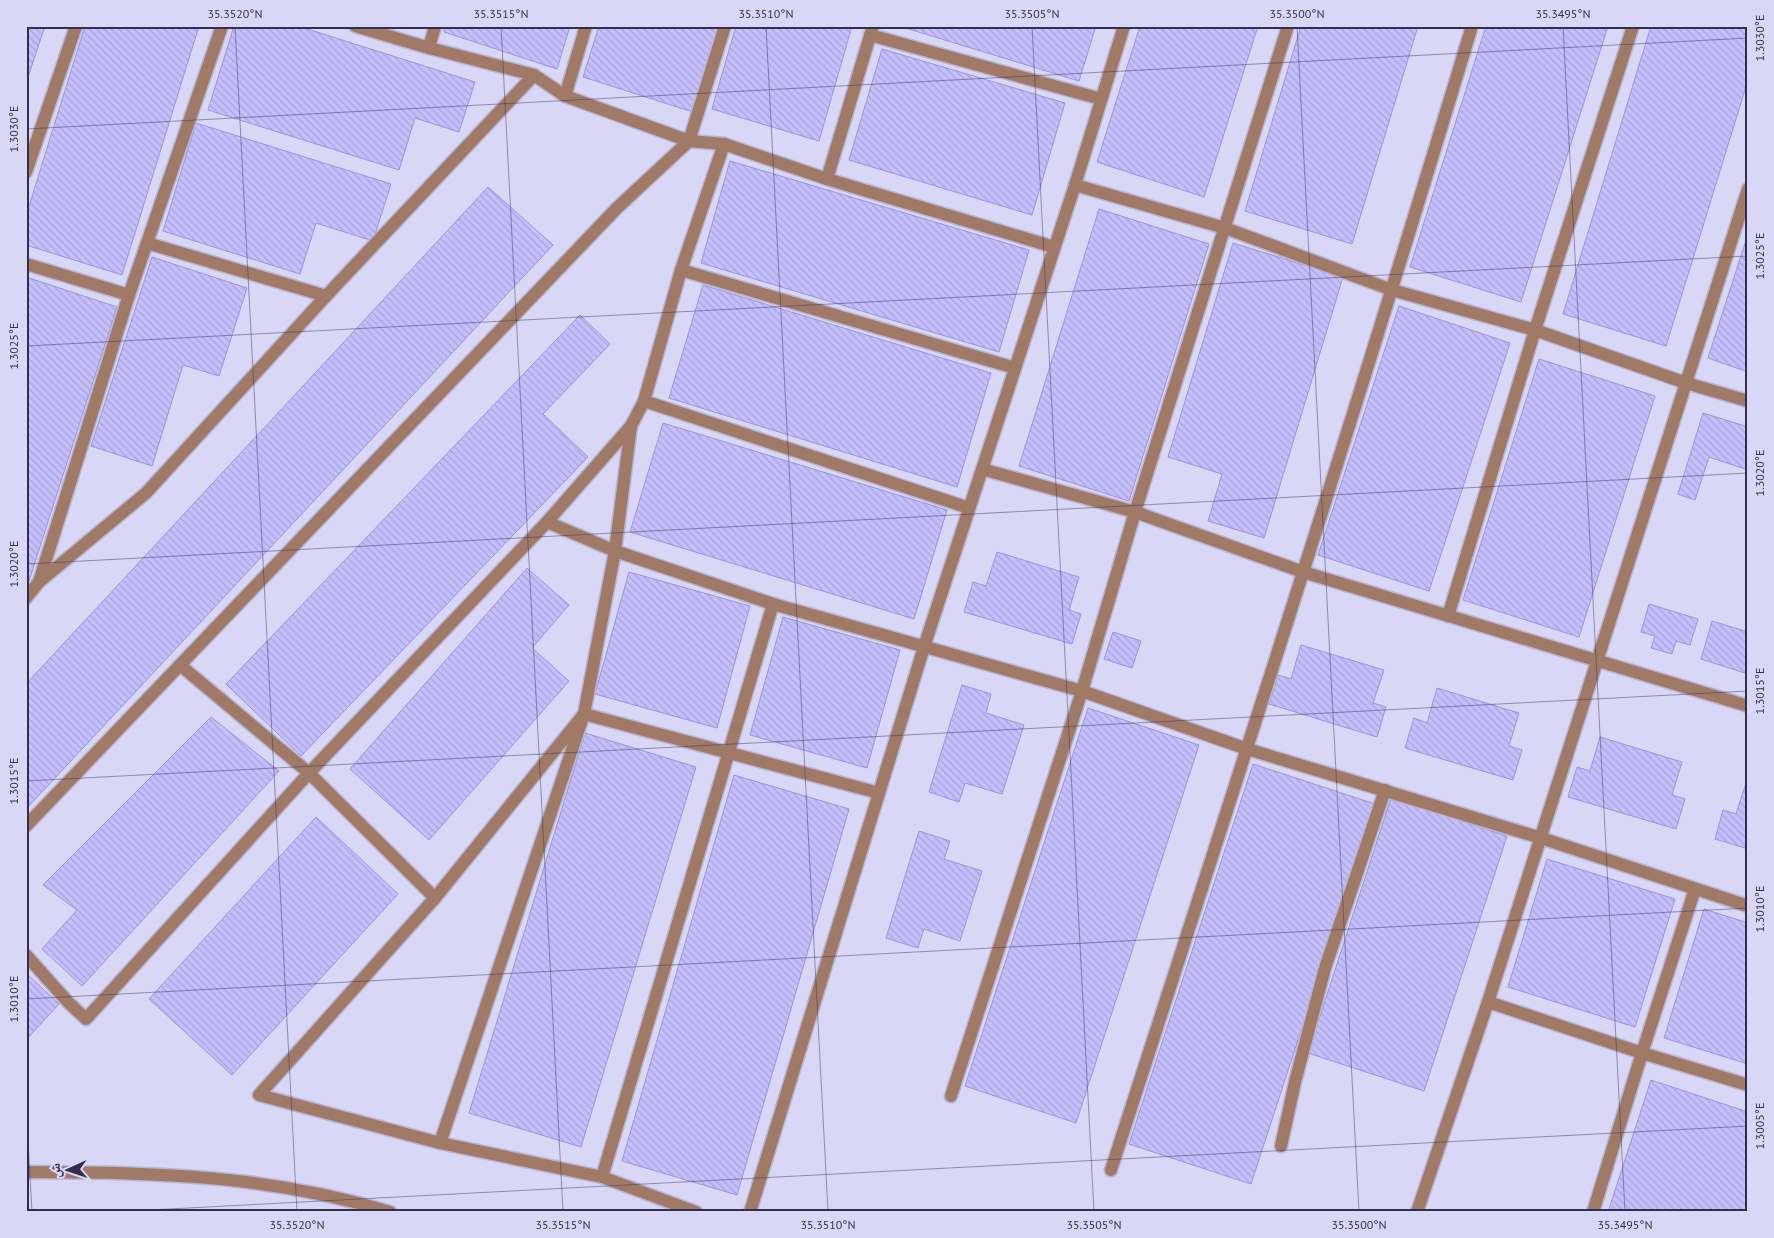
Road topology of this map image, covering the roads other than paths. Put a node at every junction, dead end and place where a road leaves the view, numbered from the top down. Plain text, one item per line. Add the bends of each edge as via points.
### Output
1 (76, 26) edge
2 (222, 26) edge
3 (355, 26) edge
4 (435, 26) edge
5 (586, 26) edge
6 (725, 26) edge
7 (1124, 26) edge
8 (1288, 26) edge
9 (1472, 26) edge
10 (1633, 26) edge
11 (872, 30) edge
12 (429, 48) junction
13 (534, 76) junction
14 (565, 96) junction
15 (1102, 99) junction
16 (690, 141) junction
17 (724, 144) junction
18 (26, 172) edge
19 (827, 179) junction
20 (1075, 185) junction
21 (1748, 190) edge
22 (1224, 228) junction
23 (147, 243) junction
24 (1054, 247) junction
25 (26, 264) edge
26 (681, 270) junction
27 (1392, 290) junction
28 (129, 295) junction
29 (326, 296) junction
30 (1535, 330) junction
31 (1015, 368) junction
32 (1686, 383) junction
33 (644, 401) junction
34 (1748, 401) edge
35 (631, 426) junction
36 (982, 469) junction
37 (969, 508) junction
38 (1135, 512) junction
39 (547, 522) junction
40 (615, 551) junction
41 (1303, 572) junction
42 (39, 582) junction
43 (26, 598) edge
44 (773, 604) junction
45 (1448, 616) junction
46 (924, 647) junction
47 (1597, 661) junction
48 (180, 665) junction
49 (1082, 691) junction
50 (1748, 706) edge
51 (584, 714) junction
52 (1247, 749) junction
53 (728, 752) junction
54 (309, 773) junction
55 (1385, 790) junction
56 (879, 793) junction
57 (26, 826) edge
58 (1541, 838) junction
59 (1695, 889) junction
60 (435, 898) junction
61 (1748, 906) edge
62 (26, 956) edge
63 (1488, 1002) junction
64 (1642, 1053) junction
65 (1748, 1085) edge
66 (951, 1096) dead end
67 (440, 1143) junction
68 (1281, 1146) dead end
69 (1111, 1170) dead end
70 (26, 1172) edge
71 (602, 1177) junction
72 (390, 1212) edge
73 (696, 1212) edge
74 (750, 1212) edge
75 (1417, 1212) edge
76 (1593, 1212) edge

1 - 18 street
2 - 23 street
3 - 12 street
4 - 12 street
5 - 14 street
6 - 16 street
7 - 15 street
8 - 22 street
9 - 27 street
10 - 30 street
11 - 15 street
11 - 19 street
12 - 13 street
13 - 14 street
13 - 29 street
14 - 16 street
15 - 20 street
16 - 17 street
16 - 48 street via 616,208
17 - 19 street
17 - 26 street
19 - 24 street
20 - 22 street
20 - 24 street
21 - 32 street
22 - 27 street
22 - 38 street
23 - 28 street
23 - 29 street
24 - 31 street
25 - 28 street
26 - 31 street
26 - 33 street
27 - 30 street
27 - 41 street
28 - 42 street
29 - 42 street via 146,493
30 - 32 street
30 - 45 street
31 - 36 street
32 - 34 street
32 - 47 street
33 - 35 street
33 - 37 street
35 - 39 street
35 - 40 street
36 - 37 street
36 - 38 street
37 - 46 street
38 - 41 street
38 - 49 street
39 - 40 street
39 - 54 street
40 - 44 street
40 - 51 street
41 - 45 street
41 - 52 street
42 - 43 street
44 - 46 street
44 - 53 street
45 - 47 street
46 - 49 street
46 - 56 street
47 - 50 street
47 - 58 street
48 - 54 street
48 - 57 street
49 - 52 street
49 - 66 street
51 - 53 street
51 - 60 street
51 - 67 street
52 - 55 street
52 - 69 street
53 - 56 street
53 - 71 street
54 - 60 street
54 - 62 street via 86,1019
55 - 58 street
55 - 68 street via 1326,968
56 - 74 street
58 - 59 street
58 - 63 street
59 - 61 street
59 - 64 street
60 - 67 street via 259,1095
63 - 64 street
63 - 75 street
64 - 65 street
64 - 76 street
67 - 71 street
70 - 72 street via 162,1174 255,1182 313,1191
71 - 73 street

